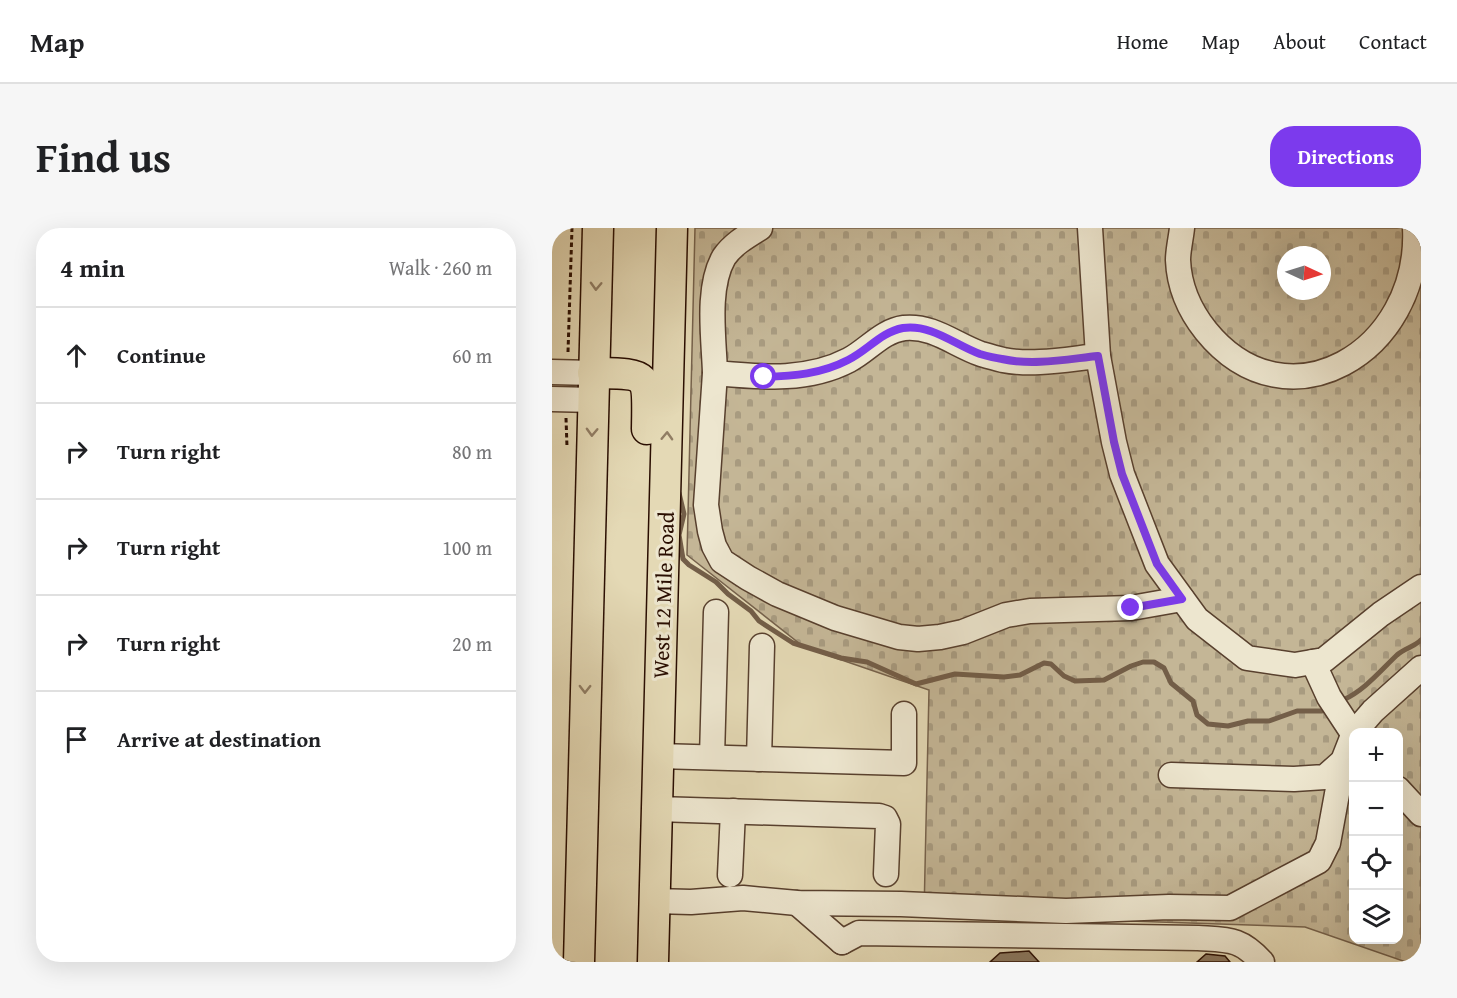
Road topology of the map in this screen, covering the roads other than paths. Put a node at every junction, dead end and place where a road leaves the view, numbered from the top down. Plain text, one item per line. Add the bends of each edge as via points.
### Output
1 (598, 228) edge
2 (672, 228) edge
3 (760, 228) edge
4 (1090, 228) edge
5 (1415, 228) edge
6 (1175, 229) edge
7 (1419, 285) edge
8 (1098, 356) junction
9 (552, 372) edge
10 (715, 373) junction
11 (593, 387) junction
12 (552, 399) edge
13 (589, 526) junction
14 (1421, 587) edge
15 (1182, 599) junction
16 (716, 612) dead end
17 (762, 646) dead end
18 (1312, 662) junction
19 (1421, 668) edge
20 (904, 714) dead end
21 (1350, 728) edge
22 (1358, 728) edge
23 (1349, 744) edge
24 (658, 756) junction
25 (712, 758) junction
26 (759, 759) junction
27 (1343, 761) junction
28 (1171, 775) dead end
29 (1403, 794) edge
30 (657, 809) junction
31 (733, 811) junction
32 (1421, 814) edge
33 (886, 874) dead end
34 (730, 875) dead end
35 (655, 897) junction
36 (797, 903) junction
37 (841, 952) edge
38 (579, 962) edge
39 (597, 962) edge
40 (653, 962) edge
41 (1262, 962) edge

1 -> 11 main road
24 -> 2 main road, West 12 Mile Road
3 - 10 street via 740,240 724,258 715,282
4 - 8 street
5 - 7 street via 1420,248
6 - 7 street via 1183,291 1196,319 1216,344 1241,362 1271,374 1302,377 1333,372 1362,360 1386,340 1405,315
8 - 10 street via 1006,360 980,354 926,329 903,328 822,371 764,377
8 - 15 street via 1126,485 1157,564
9 - 11 street
10 - 15 street via 706,505 714,546 722,561 777,594 835,618 918,639 963,632 1006,615 1030,611 1131,608
11 - 12 street
11 -> 13 main road
11 - 35 main road via 636,375 645,382 648,393 639,854
13 -> 38 main road
13 - 39 main road via 605,668
14 - 18 street via 1324,660
15 - 18 street via 1197,619 1247,658 1295,665
16 - 25 street
17 - 26 street
18 - 21 street via 1329,698
19 - 22 street
20 - 26 street via 904,763
23 - 27 street
24 - 25 street
24 - 30 main road, West 12 Mile Road
25 - 26 street
27 - 28 street via 1325,777
27 - 36 street via 1328,843 1319,861 1230,909 1066,911
29 - 32 street
30 - 31 street
30 - 35 main road, West 12 Mile Road
31 - 33 street via 885,818
31 - 34 street
35 - 36 street via 691,902 743,898
35 - 40 main road, West 12 Mile Road
36 - 37 street
37 - 41 street via 859,933 1198,938 1235,941

